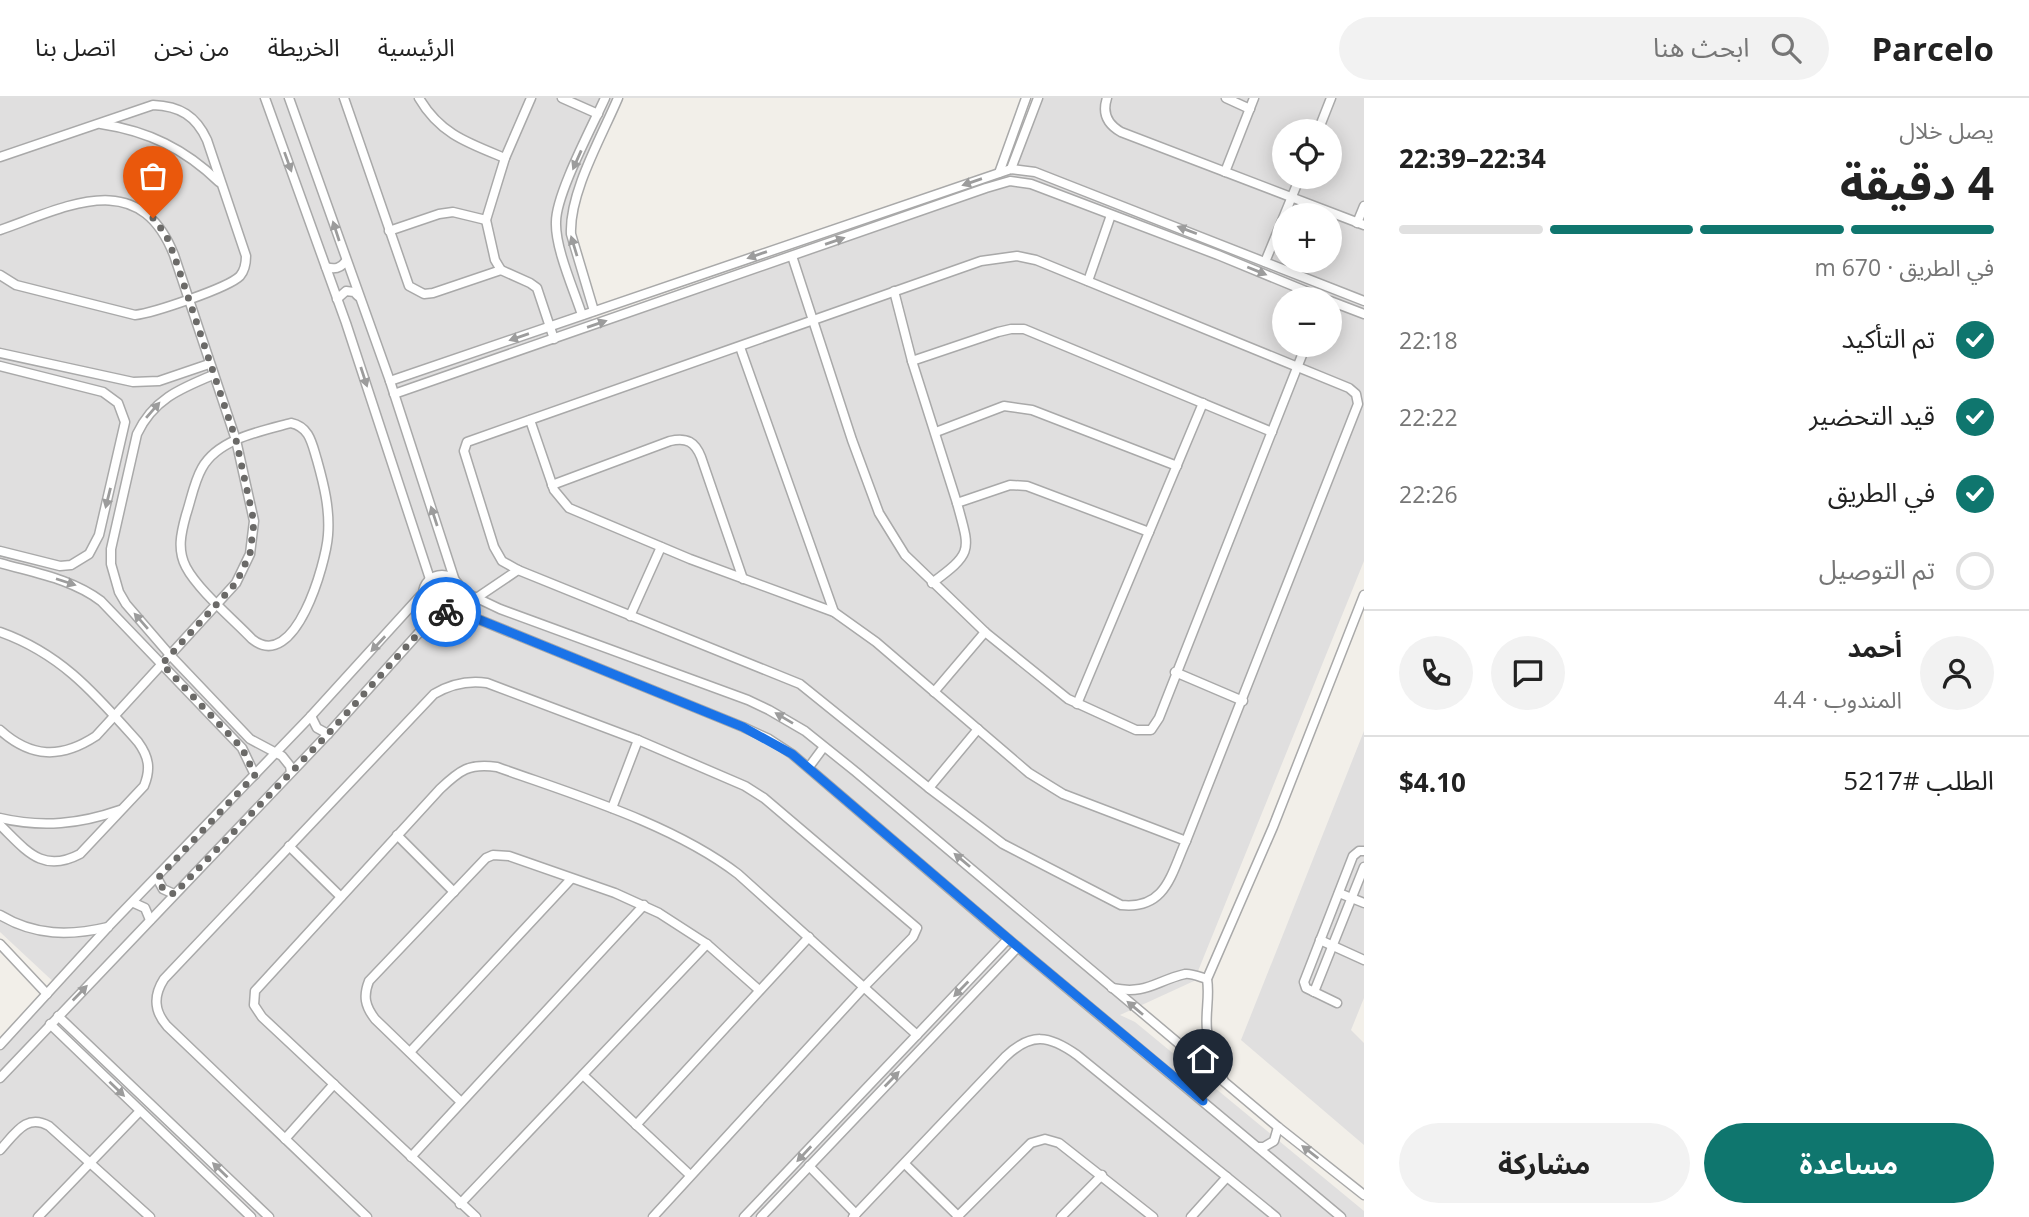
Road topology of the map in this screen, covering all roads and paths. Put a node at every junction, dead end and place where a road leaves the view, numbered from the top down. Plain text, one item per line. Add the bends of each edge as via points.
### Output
1 (265, 98) edge
2 (289, 98) edge
3 (344, 98) edge
4 (419, 98) edge
5 (531, 98) edge
6 (562, 98) edge
7 (605, 98) edge
8 (618, 98) edge
9 (1027, 98) edge
10 (1038, 98) edge
11 (1107, 98) edge
12 (1226, 98) edge
13 (1254, 98) edge
14 (1331, 98) edge
15 (1250, 109) junction
16 (598, 114) junction
17 (1323, 119) edge
18 (100, 124) junction
19 (1016, 127) junction
20 (1025, 131) junction
21 (0, 157) edge
22 (505, 158) junction
23 (1011, 169) junction
24 (1225, 172) junction
25 (999, 173) junction
26 (221, 184) junction
27 (1069, 185) junction
28 (1295, 189) edge
29 (935, 195) junction
30 (1064, 197) junction
31 (1291, 197) junction
32 (939, 205) junction
33 (1364, 206) edge
34 (1111, 215) junction
35 (486, 220) junction
36 (1361, 224) edge
37 (0, 230) edge
38 (389, 231) junction
39 (1222, 244) junction
40 (1218, 255) junction
41 (792, 256) junction
42 (346, 261) junction
43 (1265, 262) junction
44 (326, 267) junction
45 (501, 270) junction
46 (0, 275) edge
47 (1087, 281) junction
48 (1295, 287) edge
49 (894, 291) junction
50 (358, 296) junction
51 (187, 299) junction
52 (337, 299) junction
53 (1364, 301) edge
54 (1342, 306) edge
55 (594, 311) junction
56 (1364, 314) edge
57 (582, 315) junction
58 (813, 321) junction
59 (550, 326) junction
60 (554, 339) junction
61 (740, 347) junction
62 (0, 353) edge
63 (1301, 357) edge
64 (912, 361) junction
65 (209, 364) junction
66 (0, 366) edge
67 (1298, 366) junction
68 (98, 373) junction
69 (213, 375) junction
70 (390, 381) junction
71 (93, 388) junction
72 (394, 394) junction
73 (1203, 403) junction
74 (530, 420) junction
75 (124, 432) junction
76 (936, 432) junction
77 (1272, 432) junction
78 (137, 434) junction
79 (236, 440) junction
80 (1177, 466) junction
81 (552, 485) junction
82 (957, 503) junction
83 (1149, 532) junction
84 (95, 546) junction
85 (660, 547) junction
86 (111, 549) junction
87 (0, 551) edge
88 (0, 563) edge
89 (518, 570) junction
90 (430, 579) junction
91 (743, 579) junction
92 (455, 581) junction
93 (932, 583) junction
94 (460, 590) junction
95 (423, 593) junction
96 (1364, 595) edge
97 (475, 599) junction
98 (217, 603) junction
99 (453, 609) junction
100 (834, 612) junction
101 (443, 613) junction
102 (630, 616) junction
103 (0, 632) edge
104 (985, 632) junction
105 (170, 655) junction
106 (162, 664) junction
107 (1175, 672) junction
108 (934, 692) junction
109 (1243, 701) junction
110 (1077, 704) junction
111 (115, 715) junction
112 (311, 716) junction
113 (978, 729) junction
114 (0, 730) edge
115 (328, 734) junction
116 (638, 740) junction
117 (824, 748) junction
118 (276, 753) junction
119 (809, 767) junction
120 (291, 772) junction
121 (255, 775) junction
122 (929, 788) junction
123 (612, 808) junction
124 (123, 809) junction
125 (0, 818) edge
126 (0, 825) edge
127 (397, 835) junction
128 (1186, 841) junction
129 (289, 846) junction
130 (1364, 851) edge
131 (1364, 867) edge
132 (158, 878) junction
133 (570, 879) junction
134 (454, 892) junction
135 (1339, 893) junction
136 (174, 894) junction
137 (341, 897) junction
138 (1352, 898) junction
139 (134, 903) junction
140 (1364, 903) edge
141 (643, 905) junction
142 (0, 915) edge
143 (150, 920) junction
144 (108, 926) junction
145 (809, 937) junction
146 (1008, 939) junction
147 (1320, 940) junction
148 (0, 944) edge
149 (707, 944) junction
150 (1333, 946) junction
151 (1018, 947) junction
152 (1364, 960) edge
153 (1207, 979) junction
154 (864, 987) junction
155 (1111, 988) junction
156 (760, 990) junction
157 (1314, 992) junction
158 (47, 994) junction
159 (1337, 1003) dead end
160 (58, 1016) junction
161 (50, 1024) junction
162 (917, 1035) junction
163 (0, 1045) edge
164 (94, 1049) junction
165 (410, 1052) junction
166 (85, 1058) junction
167 (583, 1075) junction
168 (0, 1078) edge
169 (1224, 1081) junction
170 (334, 1084) junction
171 (863, 1092) junction
172 (872, 1100) junction
173 (461, 1102) junction
174 (140, 1111) junction
175 (636, 1125) junction
176 (1278, 1127) junction
177 (285, 1139) junction
178 (1258, 1147) junction
179 (0, 1150) edge
180 (411, 1157) junction
181 (90, 1163) junction
182 (905, 1164) junction
183 (809, 1166) junction
184 (690, 1175) junction
185 (1102, 1175) junction
186 (1227, 1177) junction
187 (1364, 1195) edge
188 (460, 1204) junction
189 (45, 1210) junction
190 (750, 1215) edge
191 (855, 1216) edge
192 (38, 1217) edge
193 (52, 1217) edge
194 (150, 1217) edge
195 (251, 1217) edge
196 (269, 1217) edge
197 (367, 1217) edge
198 (476, 1217) edge
199 (653, 1217) edge
200 (761, 1217) edge
201 (958, 1217) edge
202 (1061, 1217) edge
203 (1153, 1217) edge
204 (1191, 1217) edge
205 (1276, 1217) edge
206 (1342, 1217) edge

1 -> 44 street
42 -> 2 street
3 - 38 street
4 - 22 street via 438,125 452,135
5 - 22 street
6 - 16 street
7 - 16 street
55 -> 8 street via 570,222 575,199
9 - 19 street
10 - 20 street
11 - 24 street via 1105,114 1114,128
12 - 15 street
13 - 15 street
14 - 17 street
15 - 24 street
16 -> 57 street via 563,193 556,222
18 - 21 street
18 - 26 street via 166,142
18 - 26 street via 153,105 180,109 201,127
19 - 20 street
19 - 25 street
20 - 23 street
22 - 35 street
23 - 25 street
23 - 27 street
24 - 31 street
25 -> 29 street
26 - 51 street via 246,264 237,279
27 - 30 street
39 -> 27 street
28 - 31 street
29 - 32 street
29 -> 55 street
30 - 32 street via 1010,181
30 - 34 street
31 - 36 street
31 - 43 street
41 -> 32 street
33 - 36 street
34 - 40 street
34 - 47 street
35 - 38 street via 453,212
35 - 45 street
37 - 51 street via 95,199 116,199 136,206 166,235
38 - 45 street via 405,279 416,292 433,293
39 - 40 street
39 - 43 street
40 -> 48 street
41 - 58 street
60 -> 41 street
42 - 44 street via 333,270
42 - 50 street
43 - 53 street
44 - 52 street
45 - 59 street via 537,288
46 - 51 street via 16,285 125,314 145,314
47 - 49 street via 1017,256 998,257
47 - 67 street
49 - 58 street
49 - 64 street
50 - 52 street via 346,291
50 - 70 street
51 - 65 street
52 -> 90 street
54 - 56 street
55 - 57 street
57 - 59 street
58 - 61 street
58 - 93 street via 879,513 905,555
59 - 60 street
59 -> 70 street
60 - 72 street
61 - 74 street
61 - 100 street
62 - 68 street
63 - 67 street
64 - 73 street via 1011,328 1024,329
64 - 76 street
65 - 68 street via 146,383
65 - 69 street
66 - 71 street
67 - 77 street
67 - 109 street via 1349,388 1358,404
68 - 71 street
78 -> 69 street via 166,396
69 - 79 street
70 - 72 street
71 - 75 street via 118,403
92 -> 72 street
73 - 77 street
73 - 80 street
74 - 81 street
74 - 89 street via 467,442 464,448 494,547 502,561
75 - 78 street
75 -> 84 street
76 - 80 street via 1011,405
76 - 82 street
77 - 107 street
78 - 86 street
79 - 98 street via 254,522 250,554 236,583
79 - 98 street via 202,468 180,542 187,569
79 - 98 street via 291,423 307,431 325,487 326,557 299,623 277,645 259,645
80 - 83 street
81 - 85 street via 569,508
81 - 91 street via 670,441 690,440 701,457
82 - 83 street via 1018,484
82 - 93 street via 968,543 958,563
83 - 110 street
84 - 86 street
84 - 87 street via 81,561 60,566
85 - 91 street
85 - 102 street
105 -> 86 street via 122,598
88 -> 106 street via 90,593
89 - 97 street
89 - 102 street
90 - 92 street via 446,576
90 - 95 street
91 - 100 street
92 - 94 street
93 - 104 street
94 - 97 street
94 - 99 street
95 - 101 street via 429,607
95 -> 112 street
96 - 153 street via 1273,827
117 -> 97 street via 786,719 748,700
98 - 105 street
99 - 101 street
99 - 119 street via 743,727
100 - 108 street
101 - 115 street via 424,627
102 - 122 street via 800,684
103 - 111 street via 63,664
104 - 108 street
104 - 110 street
105 - 106 street
105 - 118 street via 250,739
106 - 111 street
106 - 121 street via 242,748
107 - 109 street
107 - 110 street via 1151,730 1136,730
108 - 113 street
109 - 128 street
111 - 114 street via 96,736 64,751 29,749
111 - 124 street via 149,763 144,786
112 - 115 street
112 - 118 street
113 - 122 street
113 - 128 street via 1029,773 1063,793
115 - 120 street
116 - 123 street
116 - 129 street via 487,683 460,683 434,694
116 - 154 street via 755,792 914,924 914,937
117 - 119 street
155 -> 117 street
118 - 120 street
118 - 121 street
119 - 146 street
120 - 136 street
121 - 132 street
122 - 128 street via 1014,851 1121,905 1152,902 1163,891
123 - 127 street via 497,767 474,765 446,782
123 - 145 street via 719,859
124 - 125 street via 70,823
124 - 126 street via 79,854 52,863 38,859
127 - 134 street
127 - 137 street
129 - 137 street
129 - 177 street via 164,979 156,998 156,1009 167,1026
130 - 135 street via 1355,852
131 - 138 street
132 - 136 street via 163,889
132 - 139 street
133 - 134 street via 509,856 493,855
133 - 141 street
133 - 165 street
134 - 165 street via 365,990 369,1011
135 - 138 street
135 - 147 street
136 - 143 street
137 - 170 street via 255,991 254,1005
138 - 140 street
138 - 150 street
139 - 143 street via 145,908
139 - 144 street
141 - 149 street
141 - 173 street
142 - 144 street via 34,930 59,934
160 -> 143 street
144 - 158 street
145 - 154 street
145 - 156 street
146 - 151 street
146 -> 162 street
147 - 150 street
147 - 157 street via 1304,982
148 - 158 street
149 - 156 street
149 - 167 street
150 - 152 street
150 - 157 street
172 -> 151 street
151 - 178 street
153 - 155 street via 1187,973 1142,989
153 - 169 street via 1207,1029
154 - 162 street
154 - 184 street
169 -> 155 street
156 - 175 street
157 - 159 street
158 - 163 street
160 - 161 street
160 - 164 street
161 - 166 street
161 - 168 street
162 - 171 street
164 - 166 street
196 -> 164 street
165 - 173 street
166 -> 174 street
167 - 175 street
167 - 188 street
169 - 176 street
170 - 177 street
170 - 180 street
171 - 172 street
171 -> 190 street
172 - 183 street
173 - 180 street
174 - 181 street
174 - 195 street
175 - 184 street
176 - 178 street via 1274,1141
187 -> 176 street
177 - 197 street
178 - 206 street
179 - 181 street via 28,1122 39,1121
180 - 188 street
181 - 189 street
181 - 194 street
182 - 186 street via 1005,1057 1037,1038 1061,1044 1077,1055
182 - 191 street
182 - 201 street
183 - 191 street
183 - 200 street
184 - 199 street
185 - 201 street via 1059,1143 1038,1140
185 - 202 street
185 - 203 street
186 - 204 street
186 - 205 street
188 - 198 street
189 - 192 street
189 - 193 street

